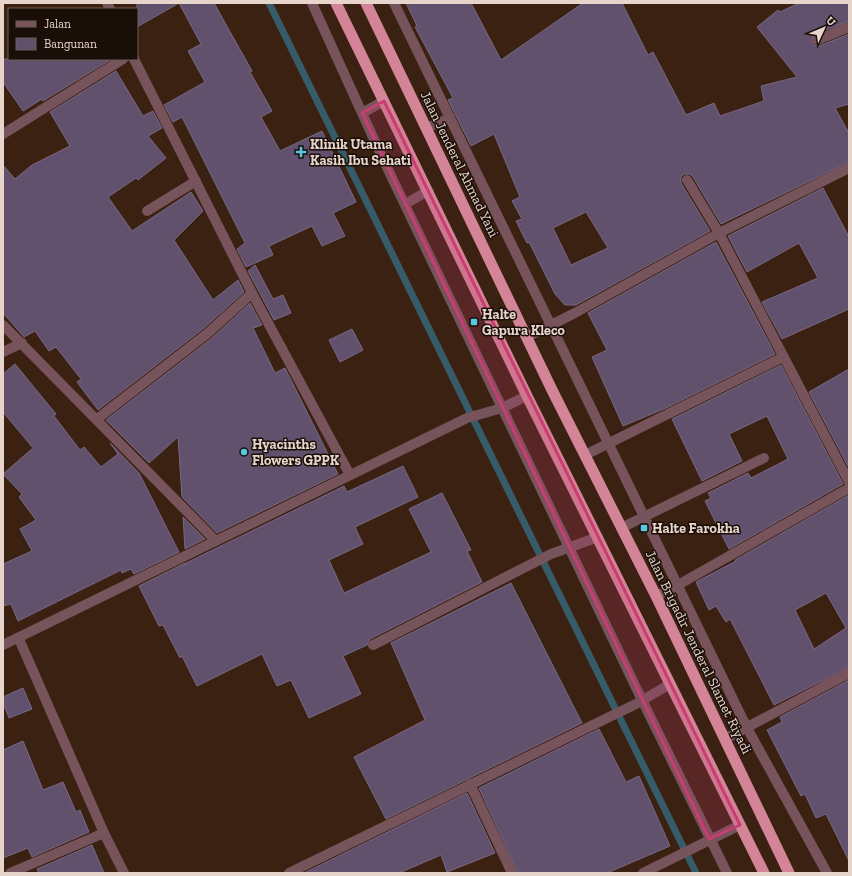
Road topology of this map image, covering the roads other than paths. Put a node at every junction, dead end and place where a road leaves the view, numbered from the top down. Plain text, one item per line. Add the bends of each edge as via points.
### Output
1 (312, 3) edge
2 (336, 3) edge
3 (366, 3) edge
4 (394, 3) edge
5 (849, 27) edge
6 (817, 40) dead end
7 (121, 60) edge
8 (135, 60) edge
9 (384, 101) junction
10 (362, 113) junction
11 (450, 118) junction
12 (426, 128) junction
13 (3, 134) edge
14 (849, 168) edge
15 (687, 180) dead end
16 (196, 181) junction
17 (428, 191) junction
18 (405, 204) junction
19 (147, 211) dead end
20 (719, 233) junction
21 (252, 293) junction
22 (3, 325) edge
23 (552, 325) junction
24 (527, 337) junction
25 (22, 343) junction
26 (3, 352) edge
27 (783, 356) junction
28 (527, 396) junction
29 (498, 409) junction
30 (97, 419) junction
31 (608, 444) junction
32 (585, 455) junction
33 (764, 458) dead end
34 (350, 475) junction
35 (849, 482) edge
36 (849, 488) edge
37 (643, 518) junction
38 (622, 528) junction
39 (598, 537) junction
40 (216, 540) junction
41 (570, 547) junction
42 (678, 585) junction
43 (656, 596) junction
44 (19, 639) junction
45 (3, 645) edge
46 (373, 645) dead end
47 (849, 672) edge
48 (670, 684) junction
49 (642, 700) junction
50 (747, 728) junction
51 (725, 740) junction
52 (470, 784) junction
53 (740, 825) junction
54 (104, 833) junction
55 (709, 839) junction
56 (10, 873) edge
57 (124, 873) edge
58 (289, 873) edge
59 (512, 873) edge
60 (643, 873) edge
61 (727, 873) edge
62 (764, 873) edge
63 (789, 873) edge
64 (827, 873) edge

1 - 10 street
2 - 9 highway
3 - 12 highway, Jalan Jenderal Ahmad Yani
4 - 11 street
5 - 6 street
7 - 13 street
8 - 16 street
9 - 10 street
9 - 17 highway
10 - 18 street
11 - 12 street
11 - 23 street
12 - 24 highway, Jalan Jenderal Ahmad Yani
14 - 20 street
15 - 20 street
16 - 19 street
16 - 21 street
17 - 18 street
17 - 28 highway
18 - 29 street
20 - 23 street
20 - 27 street
21 - 30 street via 208,333
21 - 34 street
22 - 25 street
23 - 24 street
23 - 31 street
24 - 32 highway, Jalan Brigadir Jenderal Slamet Riyadi
25 - 26 street
25 - 30 street
27 - 31 street
27 - 35 street
28 - 29 street
28 - 39 highway
29 - 34 street via 467,418
29 - 41 street
30 - 40 street
31 - 32 street
31 - 37 street
32 - 38 highway, Jalan Brigadir Jenderal Slamet Riyadi
33 - 37 street
34 - 40 street
36 - 42 street
37 - 38 street
37 - 42 street
38 - 43 highway, Jalan Brigadir Jenderal Slamet Riyadi
39 - 41 street
39 - 48 highway
40 - 44 street
41 - 46 street via 551,554
41 - 49 street
42 - 43 street
42 - 50 street
43 - 51 highway, Jalan Brigadir Jenderal Slamet Riyadi
44 - 45 street
44 - 54 street
47 - 50 street
48 - 49 street
48 - 53 highway
49 - 52 street
49 - 55 street
50 - 51 street
50 - 64 street
51 - 63 highway, Jalan Brigadir Jenderal Slamet Riyadi
52 - 58 street
52 - 59 street
53 - 55 street
53 - 62 highway
54 - 56 street
54 - 57 street
55 - 60 street
55 - 61 street

